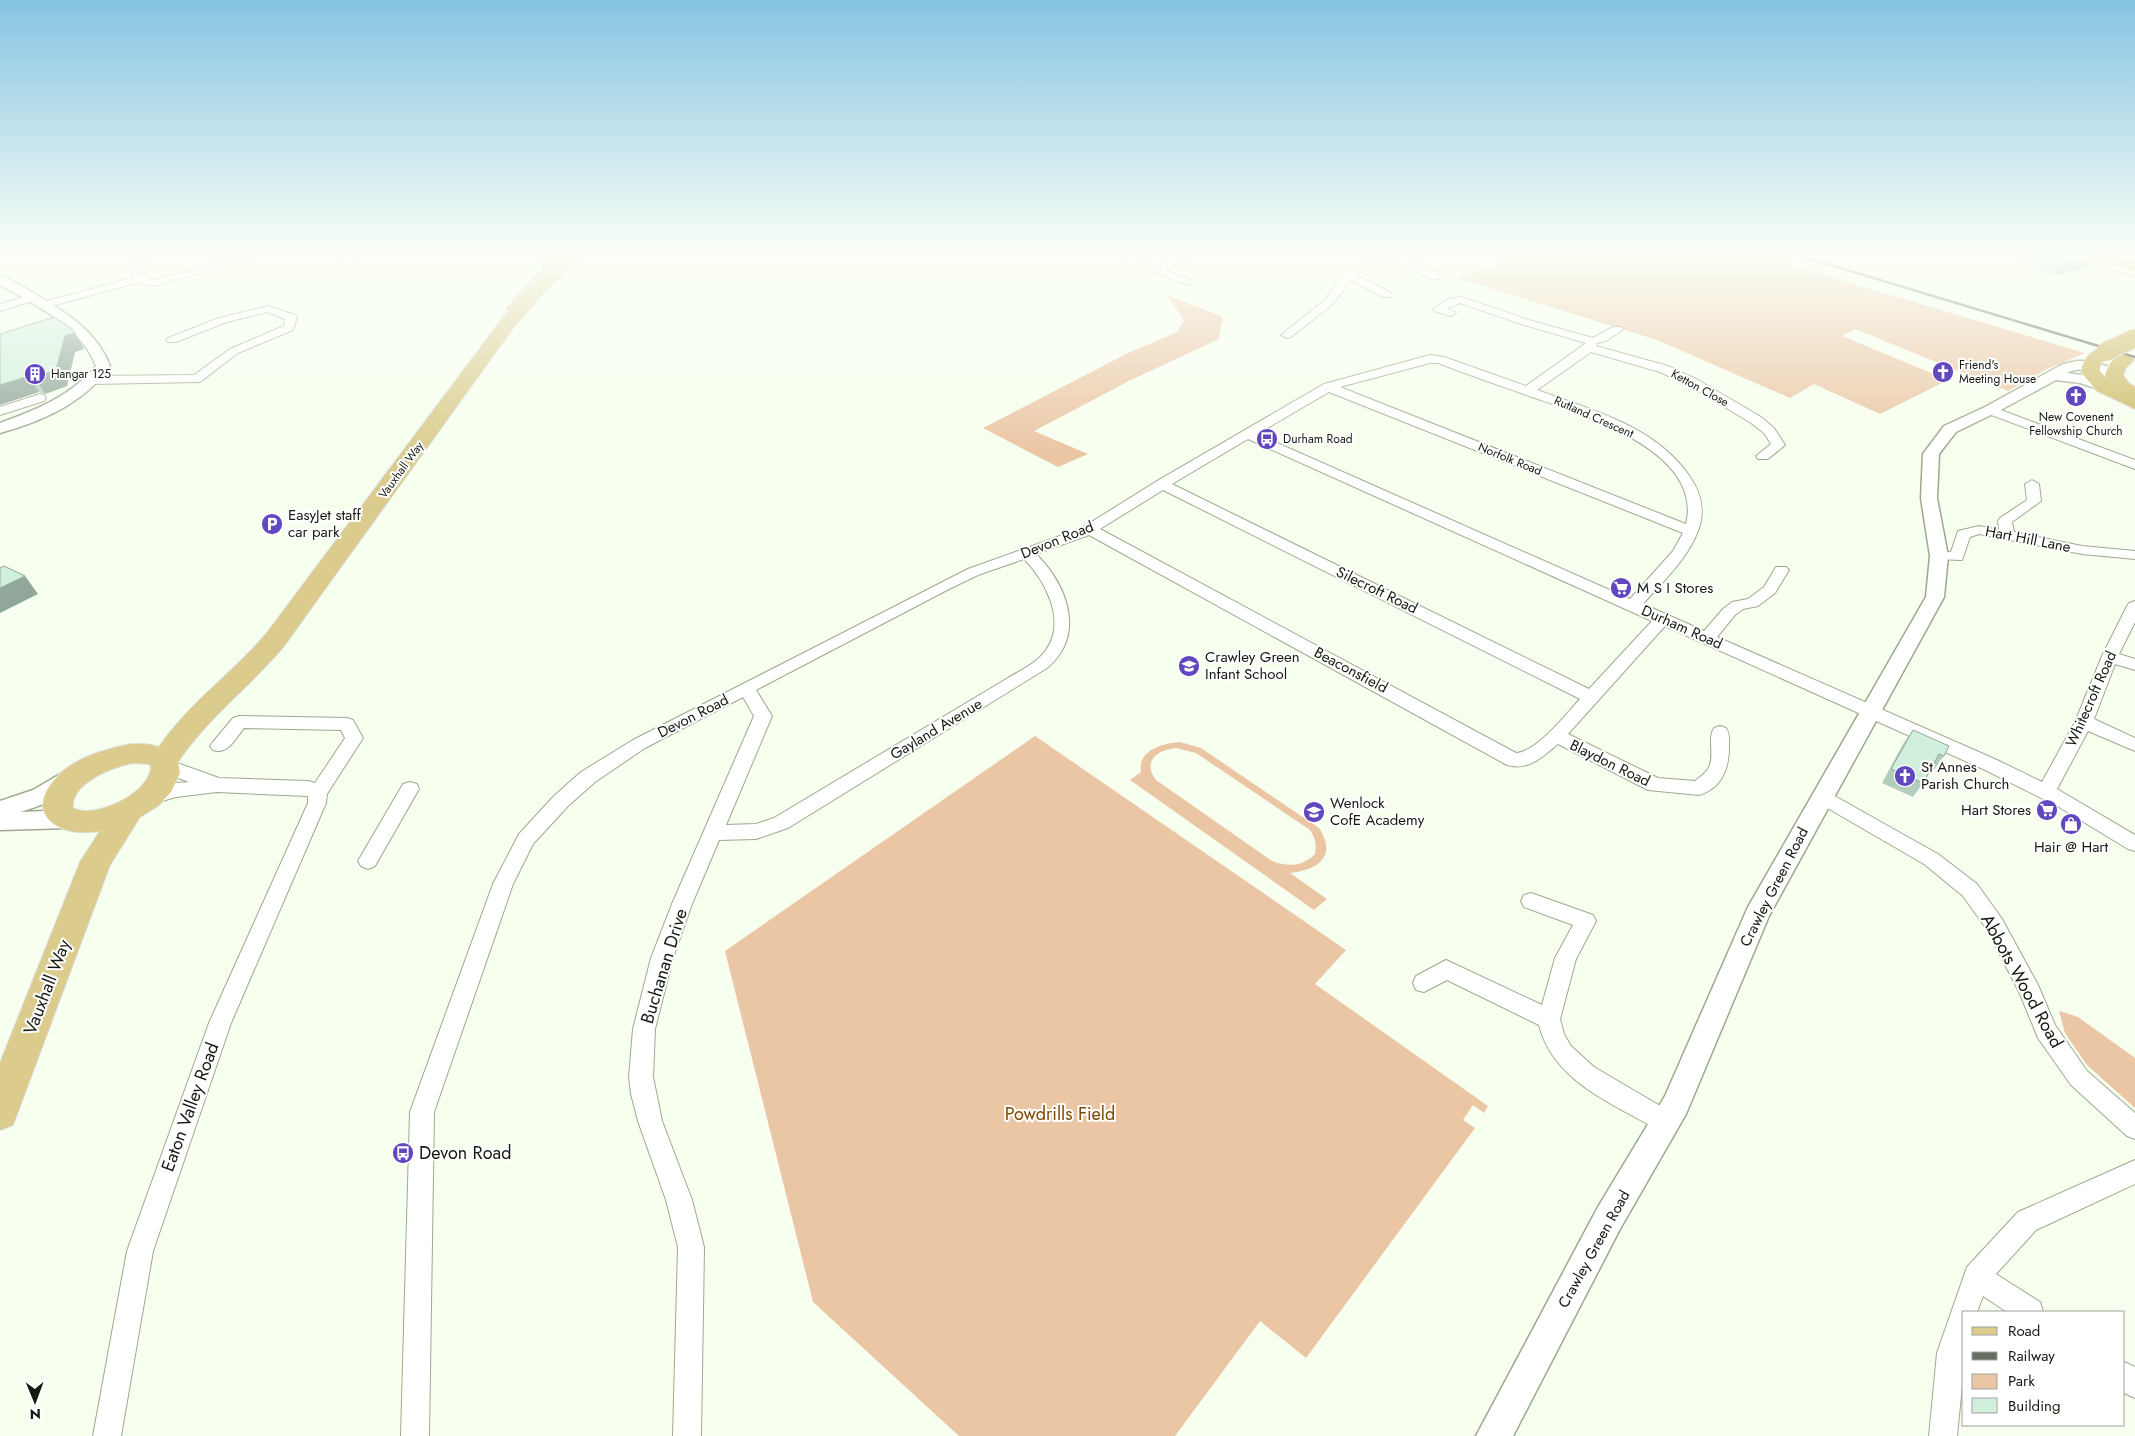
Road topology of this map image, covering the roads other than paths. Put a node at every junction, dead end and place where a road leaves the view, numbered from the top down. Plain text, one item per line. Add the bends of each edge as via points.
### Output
1 (64, 318) edge
2 (231, 318) edge
3 (291, 318) edge
4 (513, 318) edge
5 (1309, 318) edge
6 (1514, 318) edge
7 (1617, 329) dead end
8 (1286, 335) dead end
9 (2135, 338) edge
10 (172, 340) dead end
11 (1591, 344) junction
12 (1433, 358) joint
13 (2109, 366) edge
14 (2054, 378) junction
15 (93, 380) junction
16 (1328, 387) junction
17 (1529, 390) junction
18 (2135, 396) edge
19 (40, 398) dead end
20 (2135, 403) edge
21 (1990, 410) junction
22 (0, 411) edge
23 (0, 428) edge
24 (1246, 434) junction
25 (1762, 456) dead end
26 (2135, 465) edge
27 (1162, 484) junction
28 (2032, 484) dead end
29 (1089, 529) junction
30 (1691, 531) junction
31 (2007, 535) junction
32 (1027, 554) junction
33 (2135, 555) edge
34 (1939, 556) junction
35 (1781, 570) dead end
36 (1633, 605) junction
37 (2135, 606) edge
38 (1664, 619) junction
39 (1708, 638) junction
40 (2110, 656) junction
41 (2135, 665) edge
42 (745, 689) junction
43 (1591, 697) junction
44 (204, 711) junction
45 (1870, 711) junction
46 (2084, 722) junction
47 (1720, 732) dead end
48 (1556, 736) junction
49 (2135, 745) edge
50 (219, 746) dead end
51 (118, 756) junction
52 (165, 764) junction
53 (75, 777) junction
54 (218, 785) junction
55 (410, 789) dead end
56 (2046, 792) junction
57 (318, 793) junction
58 (1824, 797) junction
59 (139, 804) junction
60 (0, 810) edge
61 (72, 820) junction
62 (0, 821) edge
63 (713, 832) junction
64 (2135, 844) edge
65 (368, 861) dead end
66 (96, 862) junction
67 (1531, 901) dead end
68 (1424, 983) dead end
69 (1549, 1019) junction
70 (0, 1113) edge
71 (1666, 1122) junction
72 (2135, 1128) edge
73 (2135, 1172) edge
74 (1976, 1276) junction
75 (1965, 1311) edge
76 (2028, 1311) edge
77 (1962, 1319) edge
78 (107, 1436) edge
79 (416, 1436) edge
80 (686, 1436) edge
81 (1494, 1436) edge
82 (1943, 1436) edge

1 - 15 street via 101,355 103,366
2 - 10 street
3 - 15 street via 289,328 232,352 196,379
4 - 44 main road, Vauxhall Way via 275,640 246,673
5 - 8 street
6 - 11 street, Ketton Close
7 - 11 street
9 - 13 highway, Crawley Green Road, bridge
11 - 17 street
11 - 25 street, Ketton Close via 1664,369 1756,420 1769,431 1778,446
12 - 16 street, Devon Road
12 - 17 street, Rutland Crescent
13 - 14 street, Crawley Green Road
13 - 14 street via 2082,379
13 - 18 highway via 2118,383
13 - 20 highway
14 - 21 street, Crawley Green Road
15 - 23 street via 55,406
16 - 24 street, Devon Road
16 - 30 street, Norfolk Road
17 - 30 street, Rutland Crescent via 1621,427 1651,444 1674,464 1690,487 1696,510
19 - 22 street
21 - 26 street
21 - 34 street, Crawley Green Road via 1950,429 1931,454 1928,498
24 - 27 street, Devon Road
24 - 36 street, Durham Road
27 - 29 street, Devon Road
27 - 43 street, Silecroft Road
28 - 31 street via 2034,501 2005,521
29 - 32 street, Devon Road
29 - 48 street, Beaconsfield via 1513,760 1528,760
30 - 36 street, Rutland Crescent via 1680,553
31 - 33 street, Hart Hill Lane via 2082,550
31 - 34 street, Hart Hill Lane via 1972,530 1963,534 1957,557
32 - 42 street, Devon Road via 973,572
32 - 63 street, Gayland Avenue via 1037,562 1048,579 1058,601 1062,622 1060,638 1044,661 768,830
34 - 45 street, Crawley Green Road via 1935,596
35 - 39 street via 1770,590 1752,603 1734,608
36 - 38 street, Durham Road
37 - 40 street, Whitecroft Road
38 - 39 street, Durham Road
38 - 43 street, Blaydon Road
39 - 45 street, Durham Road
40 - 41 street
40 - 46 street, Whitecroft Road
42 - 63 street, Buchanan Drive via 762,716
42 - 79 street, Devon Road via 639,744 588,776 561,800 526,840 503,884 422,1112
43 - 48 street, Blaydon Road
44 - 51 main road, Vauxhall Way
44 - 52 main road, Vauxhall Way
45 - 56 street, Durham Road
45 - 58 street, Crawley Green Road
46 - 49 street
46 - 56 street, Whitecroft Road
47 - 48 street, Blaydon Road via 1717,772 1699,788 1655,785
50 - 57 street, Eaton Valley Road via 239,722 347,724 354,738
51 - 52 main road via 148,754
51 - 53 main road
52 - 54 street
52 - 59 main road, Vauxhall Way via 166,773 158,788
53 - 60 street via 41,796
53 - 61 main road via 58,798 57,808 61,815
54 - 57 street via 308,788
54 - 59 street via 176,790
55 - 65 street
56 - 64 street, Durham Road
57 - 78 street, Eaton Valley Road via 317,803 220,1023 140,1251
58 - 71 street, Crawley Green Road via 1757,914
58 - 72 street, Abbots Wood Road via 1931,859 1970,890 1995,925 2046,1031 2078,1078
59 - 61 main road via 107,818
59 - 66 main road, Vauxhall Way
61 - 62 street
61 - 66 main road via 87,829 93,839
63 - 80 street, Buchanan Drive via 682,904 655,983 644,1029 641,1077 642,1094 679,1200 691,1248
66 - 70 main road, Vauxhall Way
67 - 69 street via 1586,920 1566,958
68 - 69 street via 1446,968
69 - 71 street via 1551,1032 1566,1057 1585,1074
71 - 81 street, Crawley Green Road via 1610,1218
73 - 74 street via 2027,1221
74 - 75 street
74 - 76 street
77 - 82 street via 1951,1353

